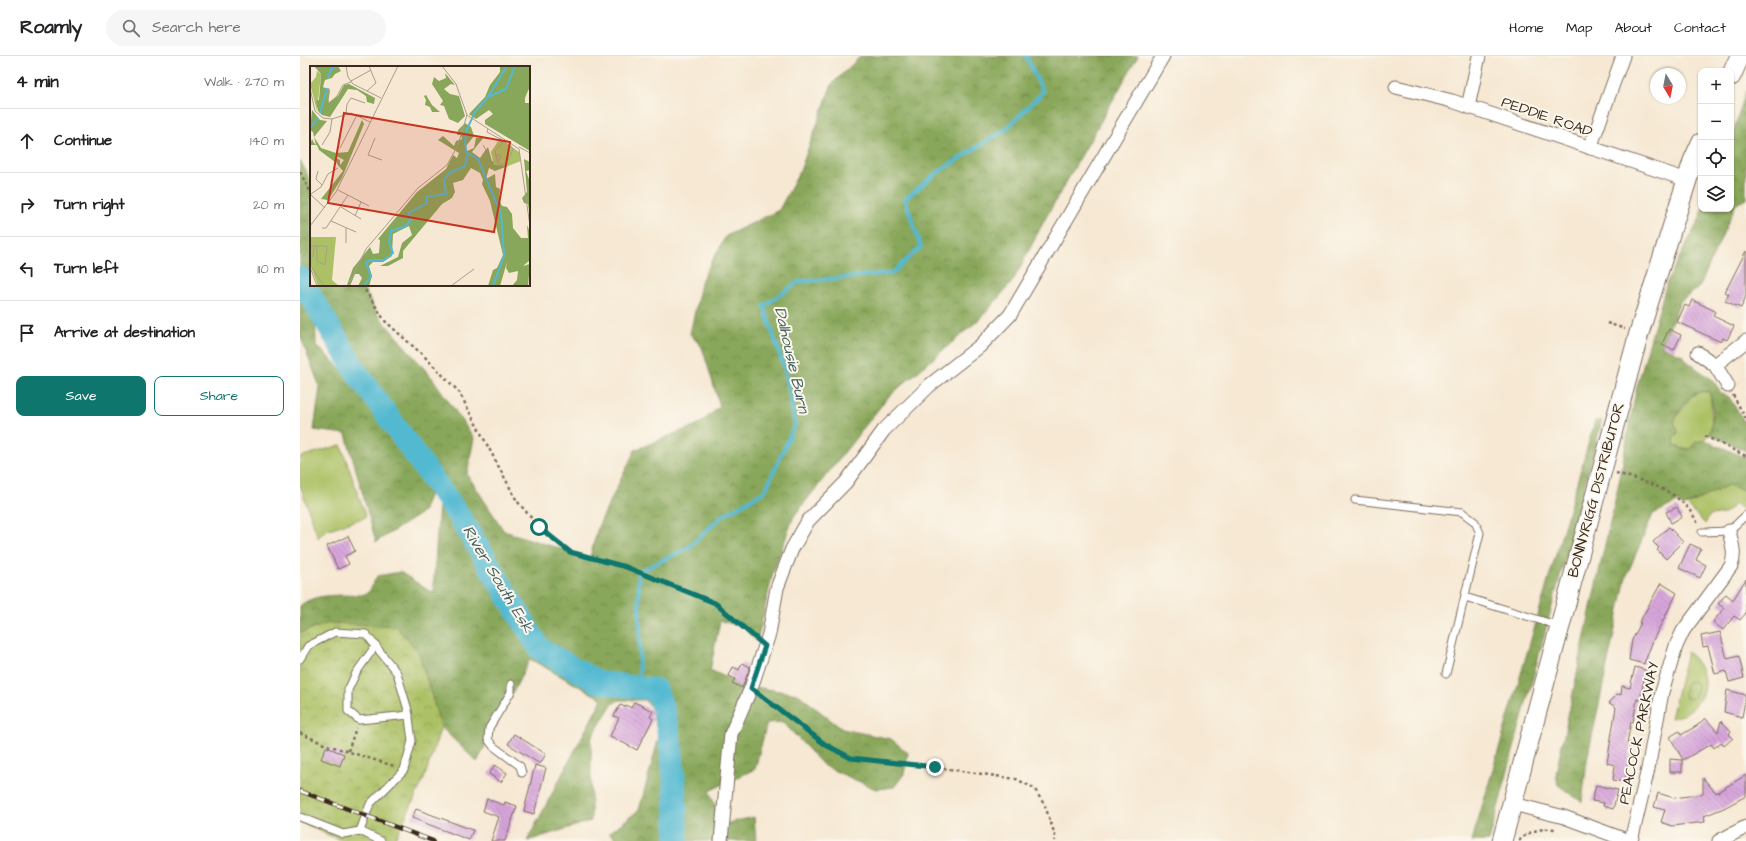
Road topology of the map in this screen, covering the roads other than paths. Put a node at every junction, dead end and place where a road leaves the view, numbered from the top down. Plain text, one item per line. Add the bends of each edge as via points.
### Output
1 (1162, 56) edge
2 (1479, 56) edge
3 (1623, 56) edge
4 (1740, 56) edge
5 (1734, 69) edge
6 (1396, 87) dead end
7 (1468, 107) junction
8 (1590, 148) junction
9 (1698, 151) edge
10 (1687, 180) junction
11 (1746, 341) edge
12 (1698, 353) dead end
13 (1715, 365) junction
14 (1728, 386) road end
15 (1355, 500) dead end
16 (1746, 515) edge
17 (1729, 531) junction
18 (1702, 532) road end
19 (1465, 597) junction
20 (1559, 626) junction
21 (376, 645) junction
22 (300, 659) edge
23 (1446, 674) dead end
24 (511, 684) dead end
25 (409, 715) junction
26 (522, 773) dead end
27 (1513, 804) junction
28 (300, 816) edge
29 (1746, 827) edge
30 (360, 831) junction
31 (1724, 840) edge
32 (381, 841) edge
33 (721, 841) edge
34 (1502, 841) edge
35 (1630, 841) edge

1 - 33 street via 1010,315 980,346 930,385 884,430 846,482 808,521 792,549 777,588 769,634 751,688 730,734
2 - 7 street
3 - 8 street
4 - 5 main road
6 - 7 street, PEDDIE ROAD
7 - 8 street, PEDDIE ROAD
8 - 10 street, PEDDIE ROAD
9 - 10 main road, BONNYRIGG DISTRIBUTOR
10 - 20 main road, BONNYRIGG DISTRIBUTOR via 1639,333
11 - 13 street
12 - 13 street
13 - 14 street
15 - 19 lane via 1462,512 1475,522 1480,533
16 - 17 lane
17 - 18 lane
17 - 35 street, PEACOCK PARKWAY via 1734,551 1731,566 1683,631 1670,662
19 - 20 lane
19 - 23 lane
20 - 27 main road, BONNYRIGG DISTRIBUTOR
21 - 22 lane via 366,634 335,632 308,646
21 - 25 lane via 397,674
21 - 25 lane via 356,673 348,690 348,711 359,720
24 - 26 lane via 511,692 487,731 488,739 493,746 520,766
25 - 30 lane via 412,741 404,770 370,804
27 - 34 main road, BONNYRIGG DISTRIBUTOR
27 - 35 street via 1564,817
28 - 30 lane via 343,834
29 - 31 street
30 - 32 lane

